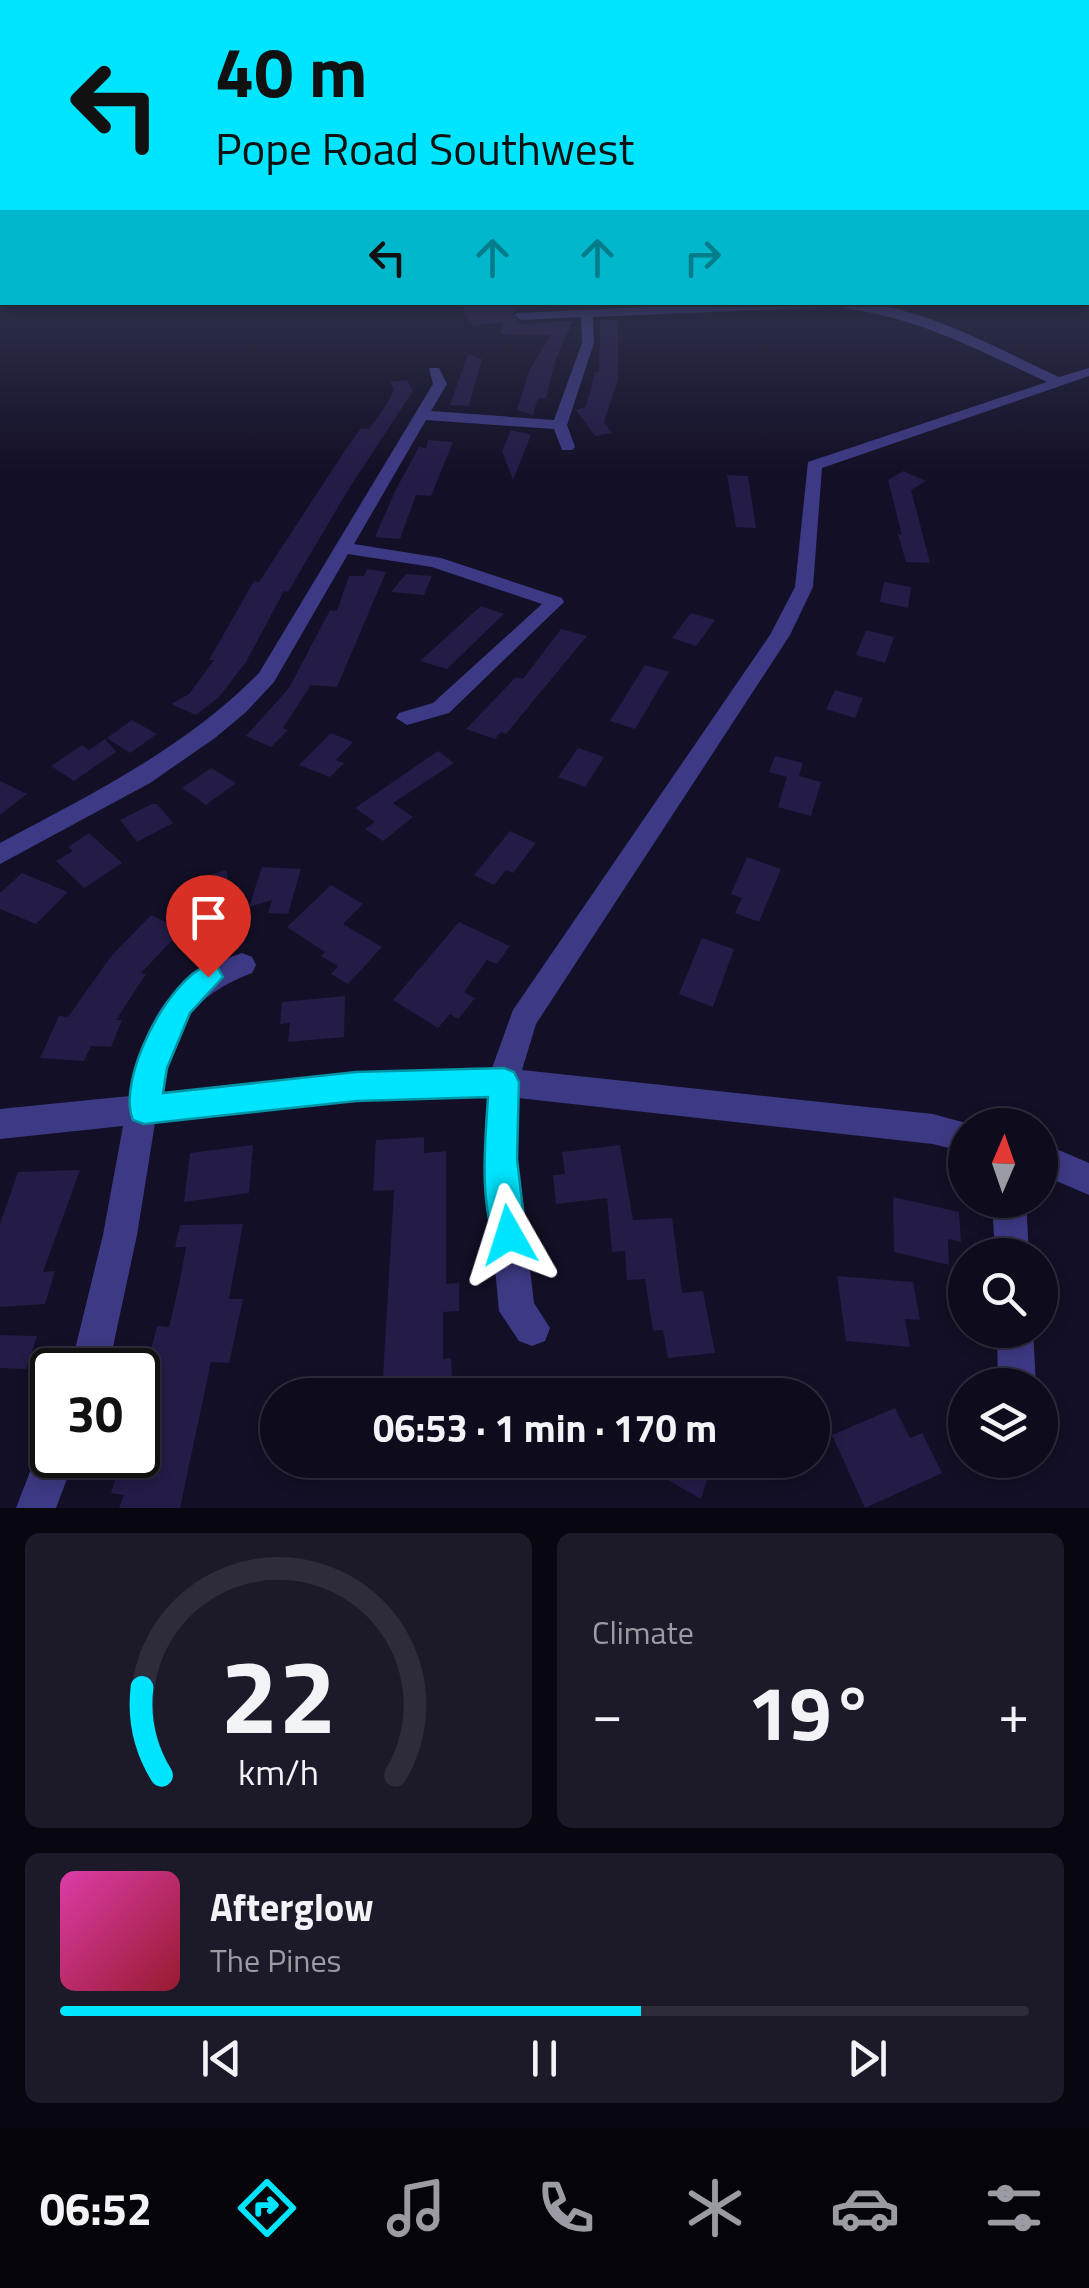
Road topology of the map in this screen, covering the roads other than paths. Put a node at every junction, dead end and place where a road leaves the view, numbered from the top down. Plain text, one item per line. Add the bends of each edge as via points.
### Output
1 (586, 331) edge
2 (945, 331) edge
3 (434, 371) dead end
4 (1089, 372) edge
5 (1058, 382) junction
6 (422, 414) junction
7 (560, 426) junction
8 (567, 447) dead end
9 (343, 548) junction
10 (406, 718) dead end
11 (0, 854) edge
12 (242, 965) dead end
13 (504, 1082) junction
14 (144, 1110) junction
15 (0, 1124) edge
16 (948, 1135) edge
17 (1058, 1165) edge
18 (1089, 1178) edge
19 (532, 1328) dead end
20 (95, 1348) edge
21 (47, 1478) edge
22 (36, 1508) edge

1 - 7 street via 585,356
2 - 5 street
3 - 6 street via 440,384
4 - 5 street
5 - 13 street via 814,465 804,587 780,635 557,962 523,1018
6 - 7 street
6 - 9 street
7 - 8 street
9 - 10 street via 435,562 554,602 441,708
9 - 11 street via 266,677 225,724 140,780
12 - 14 street via 208,977 180,1004 152,1068
13 - 14 street via 356,1087
13 - 16 street
13 - 19 street via 501,1159 517,1311
14 - 15 street
14 - 20 street
17 - 18 street
21 - 22 street

